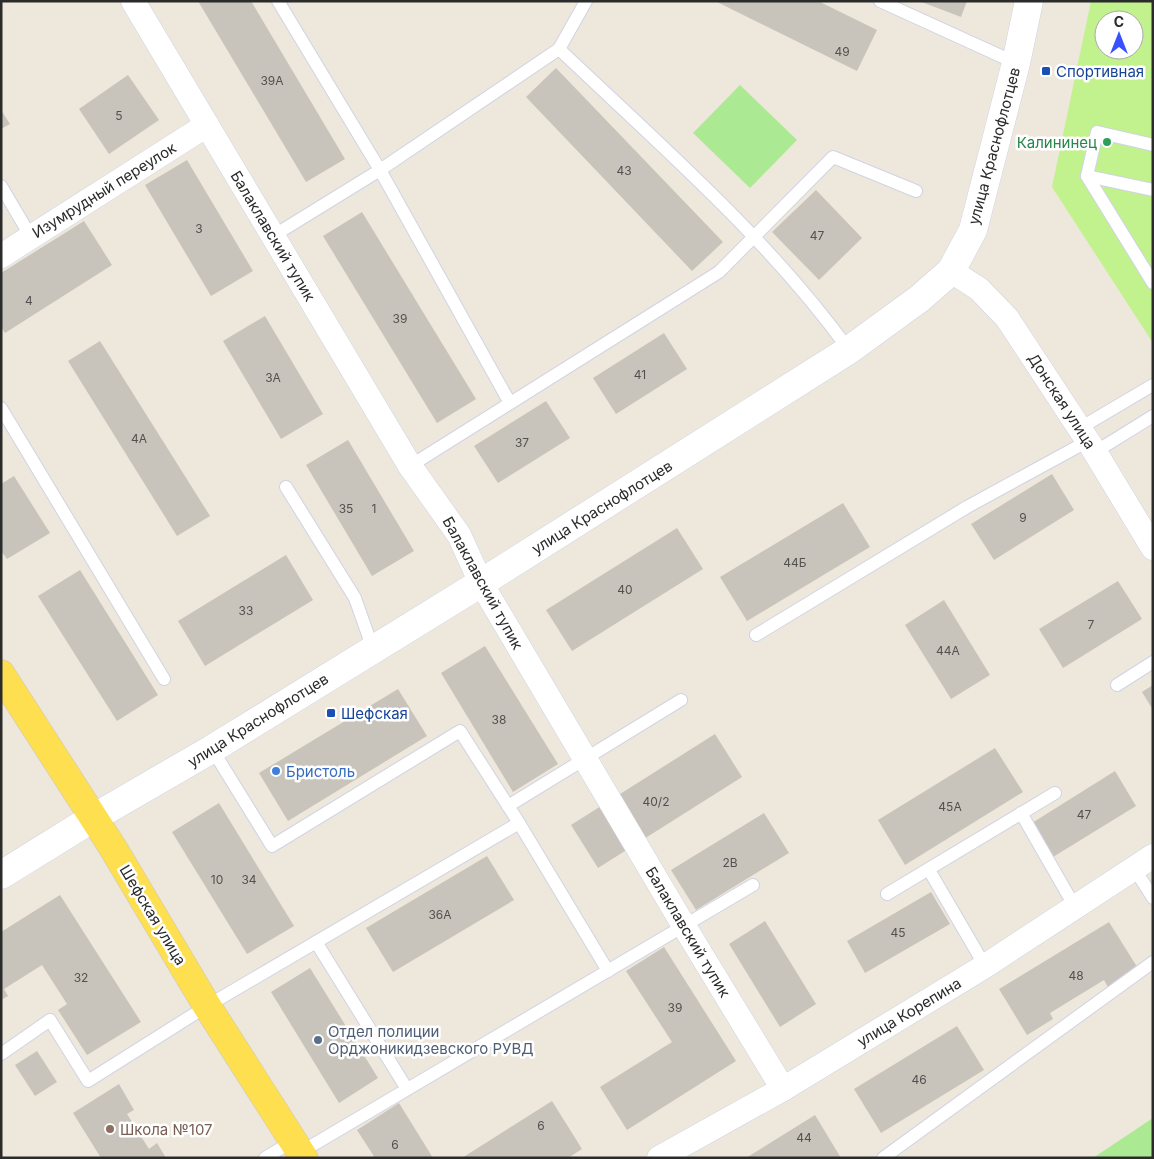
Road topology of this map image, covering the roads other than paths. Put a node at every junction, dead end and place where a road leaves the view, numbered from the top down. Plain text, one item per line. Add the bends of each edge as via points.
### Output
1 (133, 1) edge
2 (278, 1) edge
3 (586, 1) edge
4 (880, 1) edge
5 (1029, 1) edge
6 (559, 49) junction
7 (1016, 63) junction
8 (207, 125) junction
9 (1153, 145) edge
10 (380, 170) junction
11 (1087, 176) junction
12 (1, 186) edge
13 (1153, 190) edge
14 (916, 191) dead end
15 (31, 236) junction
16 (273, 236) junction
17 (754, 236) junction
18 (1, 256) edge
19 (951, 271) junction
20 (1153, 283) edge
21 (849, 350) junction
22 (1153, 385) edge
23 (510, 403) junction
24 (1, 408) edge
25 (1153, 416) edge
26 (1088, 441) junction
27 (410, 466) junction
28 (286, 486) dead end
29 (1153, 548) edge
30 (481, 583) junction
31 (756, 635) dead end
32 (374, 649) junction
33 (1153, 662) edge
34 (1, 674) edge
35 (164, 679) dead end
36 (1117, 685) dead end
37 (681, 700) dead end
38 (212, 749) junction
39 (584, 758) junction
40 (1055, 793) dead end
41 (508, 806) junction
42 (1021, 813) junction
43 (93, 818) junction
44 (519, 823) junction
45 (1144, 862) edge
46 (929, 870) junction
47 (1, 875) edge
48 (754, 885) dead end
49 (887, 894) dead end
50 (1153, 898) edge
51 (1075, 907) junction
52 (684, 926) junction
53 (316, 942) junction
54 (1153, 962) edge
55 (985, 966) junction
56 (608, 971) junction
57 (207, 1006) junction
58 (1, 1054) edge
59 (407, 1089) junction
60 (783, 1089) junction
61 (299, 1150) edge
62 (265, 1158) edge
63 (659, 1158) edge
64 (883, 1158) edge

1 - 8 street, Балаклавский тупик
2 - 10 lane
3 - 6 lane
4 - 7 lane
5 - 7 main road, улица Краснофлотцев
6 - 10 lane
6 - 17 lane
7 - 19 main road, улица Краснофлотцев via 973,230
8 - 15 street, Изумрудный переулок
8 - 16 street, Балаклавский тупик
9 - 11 lane via 1097,132
10 - 16 lane
10 - 23 lane
11 - 13 lane
11 - 20 lane
12 - 15 lane
14 - 17 lane via 834,157
15 - 18 street, Изумрудный переулок
16 - 27 street, Балаклавский тупик
17 - 21 lane via 821,312
17 - 23 lane via 719,272
19 - 21 main road, улица Краснофлотцев via 919,299
19 - 26 street, Донская улица via 979,289 1007,318
21 - 30 main road, улица Краснофлотцев
22 - 26 lane
23 - 27 lane
24 - 35 lane
25 - 26 lane
26 - 29 street, Донская улица
26 - 31 lane via 967,507
27 - 30 street, Балаклавский тупик via 459,535
28 - 32 lane via 356,598
30 - 32 main road, улица Краснофлотцев
30 - 39 street, Балаклавский тупик
32 - 38 main road, улица Краснофлотцев
33 - 36 lane
34 - 43 main road, Шефская улица
37 - 39 lane
38 - 41 lane via 272,846 460,731
38 - 43 main road, улица Краснофлотцев
39 - 41 lane
39 - 52 street, Балаклавский тупик
40 - 42 lane
41 - 44 lane
42 - 46 lane
42 - 51 lane
43 - 47 main road, улица Краснофлотцев
43 - 57 main road, Шефская улица
44 - 53 lane
44 - 56 lane
45 - 50 lane
45 - 51 street, улица Корепина
46 - 49 lane
46 - 55 lane
48 - 52 lane
51 - 55 street, улица Корепина
52 - 56 lane
52 - 60 street, Балаклавский тупик
53 - 57 lane
53 - 59 lane
54 - 64 lane
55 - 60 street, улица Корепина
56 - 59 lane
57 - 58 lane via 88,1081 50,1020
57 - 61 main road, Шефская улица
59 - 61 lane
60 - 63 street, улица Корепина
61 - 62 lane

